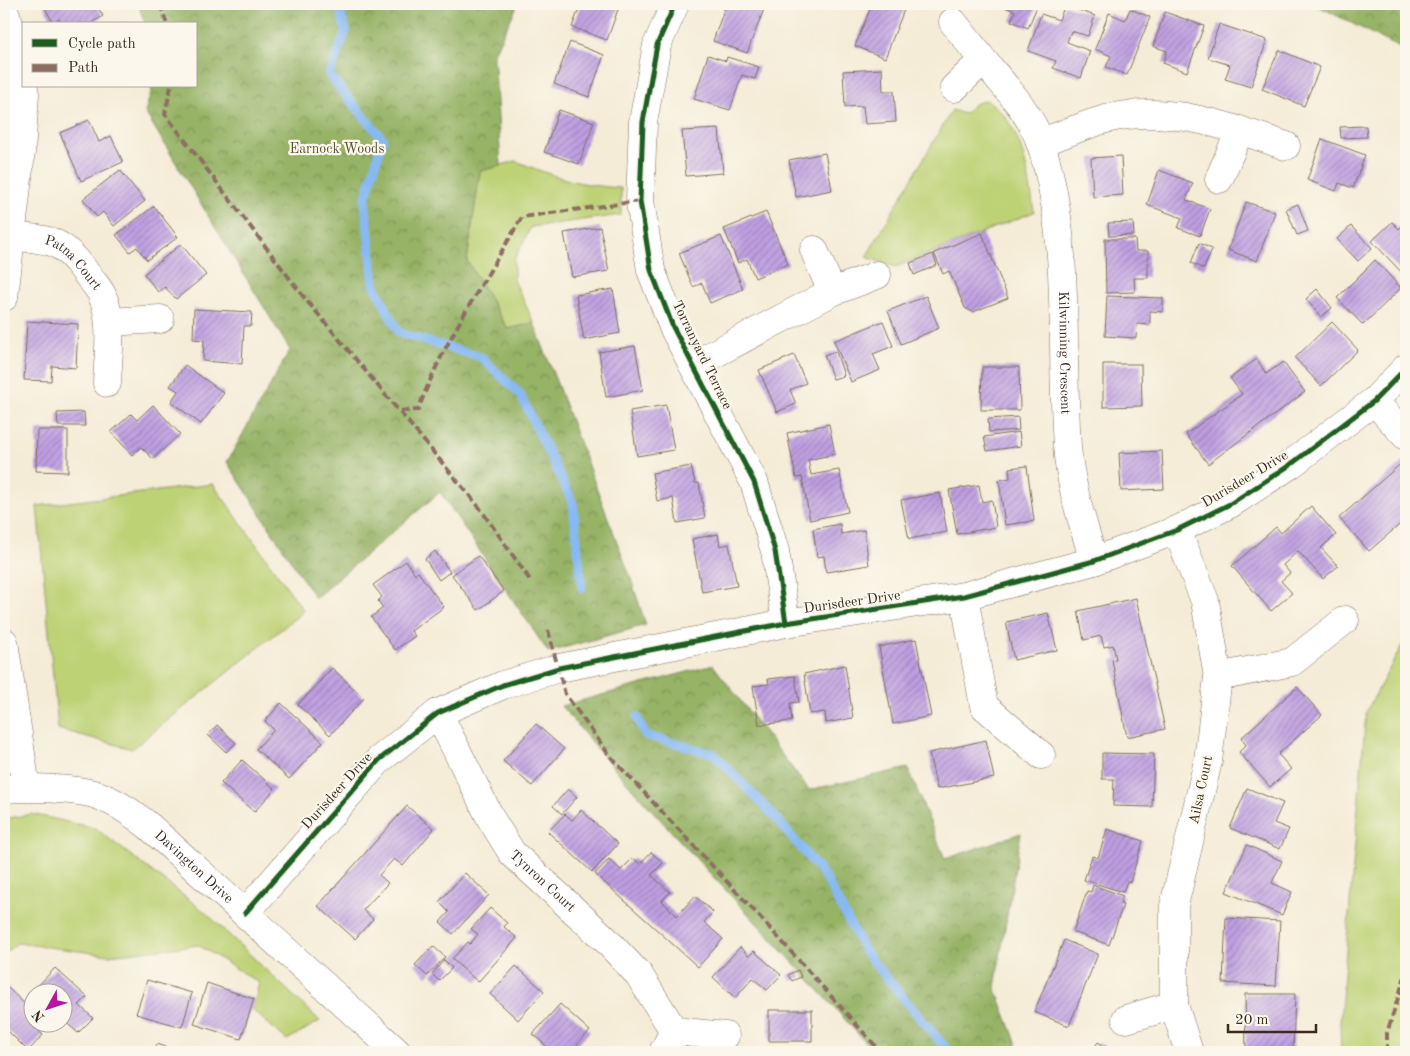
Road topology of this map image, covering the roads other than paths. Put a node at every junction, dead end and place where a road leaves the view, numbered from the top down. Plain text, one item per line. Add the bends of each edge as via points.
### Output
1 (675, 4) edge
2 (4, 9) edge
3 (953, 22) dead end
4 (983, 60) junction
5 (22, 82) edge
6 (23, 88) edge
7 (954, 88) dead end
8 (1240, 130) junction
9 (1040, 143) junction
10 (1286, 146) dead end
11 (1220, 179) dead end
12 (10, 237) junction
13 (814, 250) dead end
14 (877, 275) dead end
15 (832, 292) junction
16 (4, 297) edge
17 (160, 319) dead end
18 (109, 322) junction
19 (694, 365) junction
20 (1406, 368) edge
21 (107, 384) dead end
22 (1374, 401) junction
23 (1406, 436) edge
24 (1177, 530) junction
25 (1094, 561) junction
26 (964, 596) junction
27 (1346, 620) dead end
28 (786, 623) junction
29 (4, 642) edge
30 (1218, 677) junction
31 (438, 713) junction
32 (1041, 755) dead end
33 (15, 788) edge
34 (245, 913) junction
35 (1174, 1005) junction
36 (1126, 1019) dead end
37 (725, 1036) dead end
38 (668, 1041) edge
39 (397, 1052) edge
40 (1189, 1052) edge

1 - 19 street, Torranyard Terrace via 657,45 644,122 640,201 651,270 673,327
2 - 5 street via 16,44
3 - 4 street, Kilwinning Crescent
4 - 7 street
4 - 9 street, Kilwinning Crescent via 1023,109
6 - 12 street via 21,152
8 - 9 street via 1195,119 1153,114 1106,119
8 - 10 street
8 - 11 street
9 - 25 street, Kilwinning Crescent via 1057,216 1067,448 1076,502
12 - 16 street
12 - 18 street, Patna Court via 42,238 60,245 73,256 102,295
13 - 15 street
14 - 15 street, Torranyard Terrace
15 - 19 street, Torranyard Terrace
17 - 18 street
18 - 21 street, Patna Court
19 - 28 street, Torranyard Terrace via 754,482 775,551
20 - 22 street, Durisdeer Drive
22 - 23 street
22 - 24 street, Durisdeer Drive via 1290,466 1230,504
24 - 25 street, Durisdeer Drive
24 - 30 street, Ailsa Court via 1205,601
25 - 26 street, Durisdeer Drive
26 - 28 street, Durisdeer Drive
26 - 32 street via 984,706
27 - 30 street via 1292,662
28 - 31 street, Durisdeer Drive via 559,668 503,685
29 - 33 street
30 - 35 street, Ailsa Court via 1208,761 1174,906
31 - 34 street, Durisdeer Drive via 379,760
31 - 38 street, Tynron Court via 491,819 512,853 640,975
33 - 34 street, Davington Drive via 96,795 127,809
34 - 39 street, Davington Drive
35 - 36 street
35 - 40 street, Ailsa Court
37 - 38 street, Tynron Court

